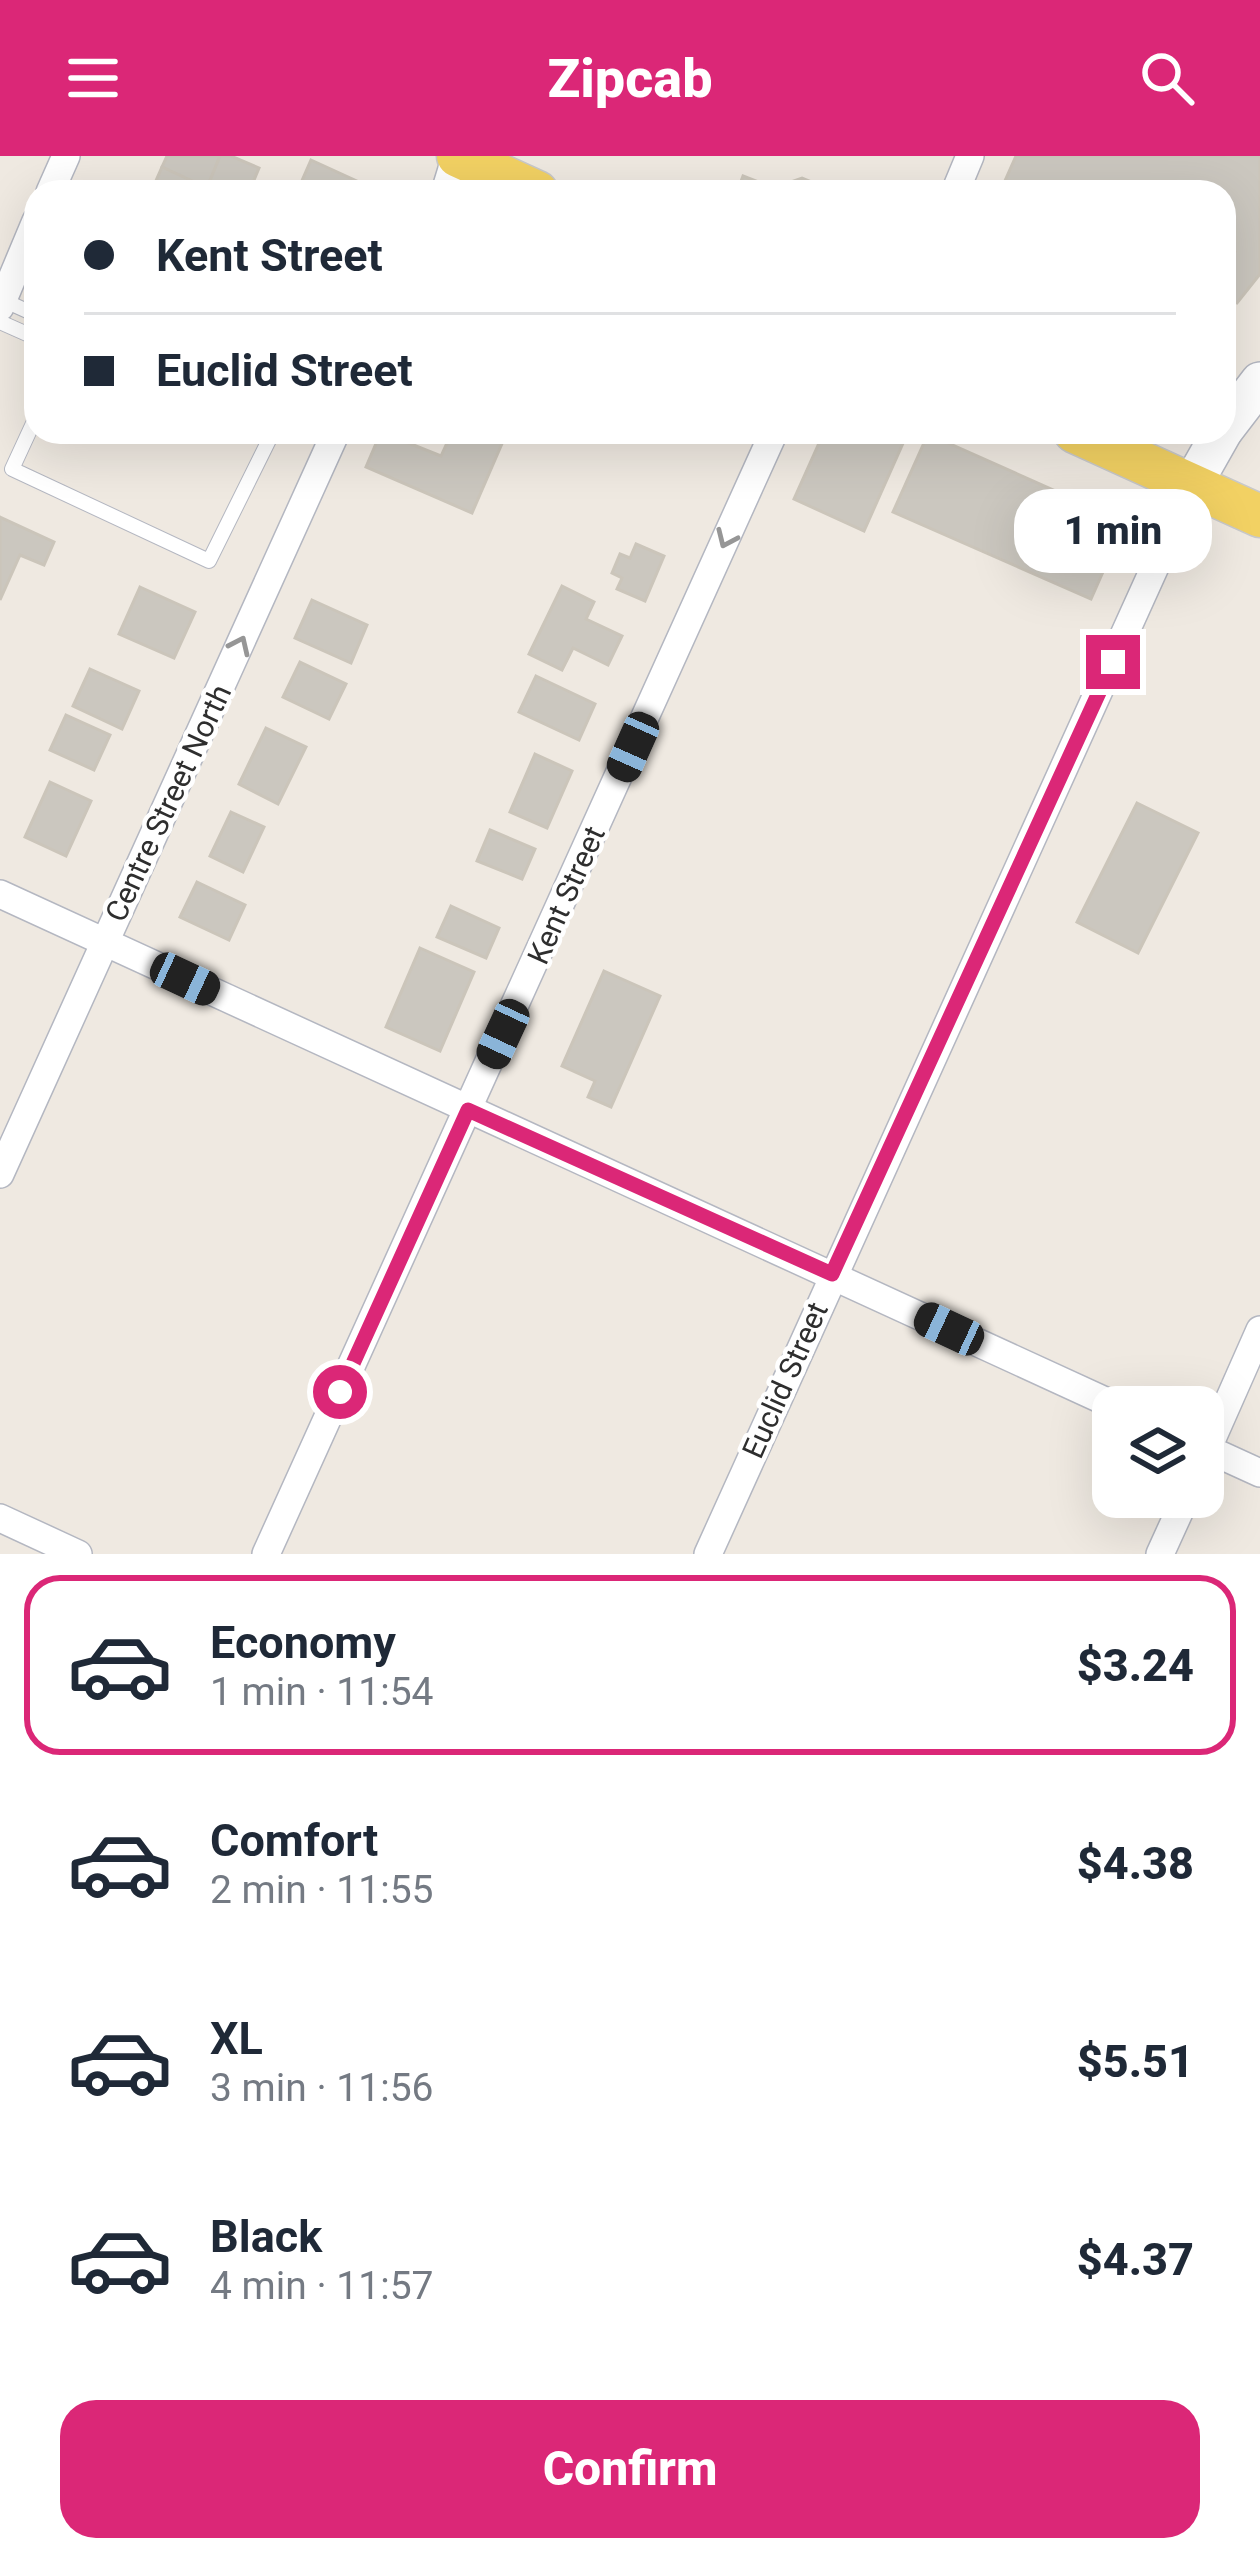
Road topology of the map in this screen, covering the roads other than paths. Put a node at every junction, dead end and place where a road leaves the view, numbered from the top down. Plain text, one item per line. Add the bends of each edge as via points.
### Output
1 (457, 156) edge
2 (520, 175) edge
3 (24, 249) edge
4 (2, 301) edge
5 (24, 325) edge
6 (1260, 382) edge
7 (1236, 413) edge
8 (24, 443) edge
9 (267, 444) edge
10 (331, 444) edge
11 (769, 444) edge
12 (1101, 444) edge
13 (1215, 444) edge
14 (1192, 485) junction
15 (1260, 516) edge
16 (0, 894) edge
17 (104, 942) junction
18 (468, 1110) junction
19 (0, 1174) edge
20 (832, 1274) junction
21 (1260, 1330) edge
22 (1092, 1395) edge
23 (1224, 1410) edge
24 (1224, 1459) edge
25 (1260, 1473) edge
26 (0, 1518) edge
27 (1176, 1518) edge
28 (78, 1554) edge
29 (266, 1554) edge
30 (708, 1554) edge
31 (1160, 1554) edge

1 - 2 main road
3 - 4 street
4 - 5 lane
6 - 7 main road
8 - 9 lane via 12,469 209,561
17 -> 10 street, Centre Street North
11 -> 18 street, Kent Street
12 - 14 main road
13 - 14 main road
14 - 15 main road
14 - 20 street, Euclid Street
16 - 17 street
17 - 18 street
17 - 19 street, Centre Street North
18 - 20 street
18 - 29 street, Kent Street
20 - 22 street
20 - 30 street, Euclid Street
21 - 23 street
24 - 25 street
26 - 28 street
27 - 31 street

